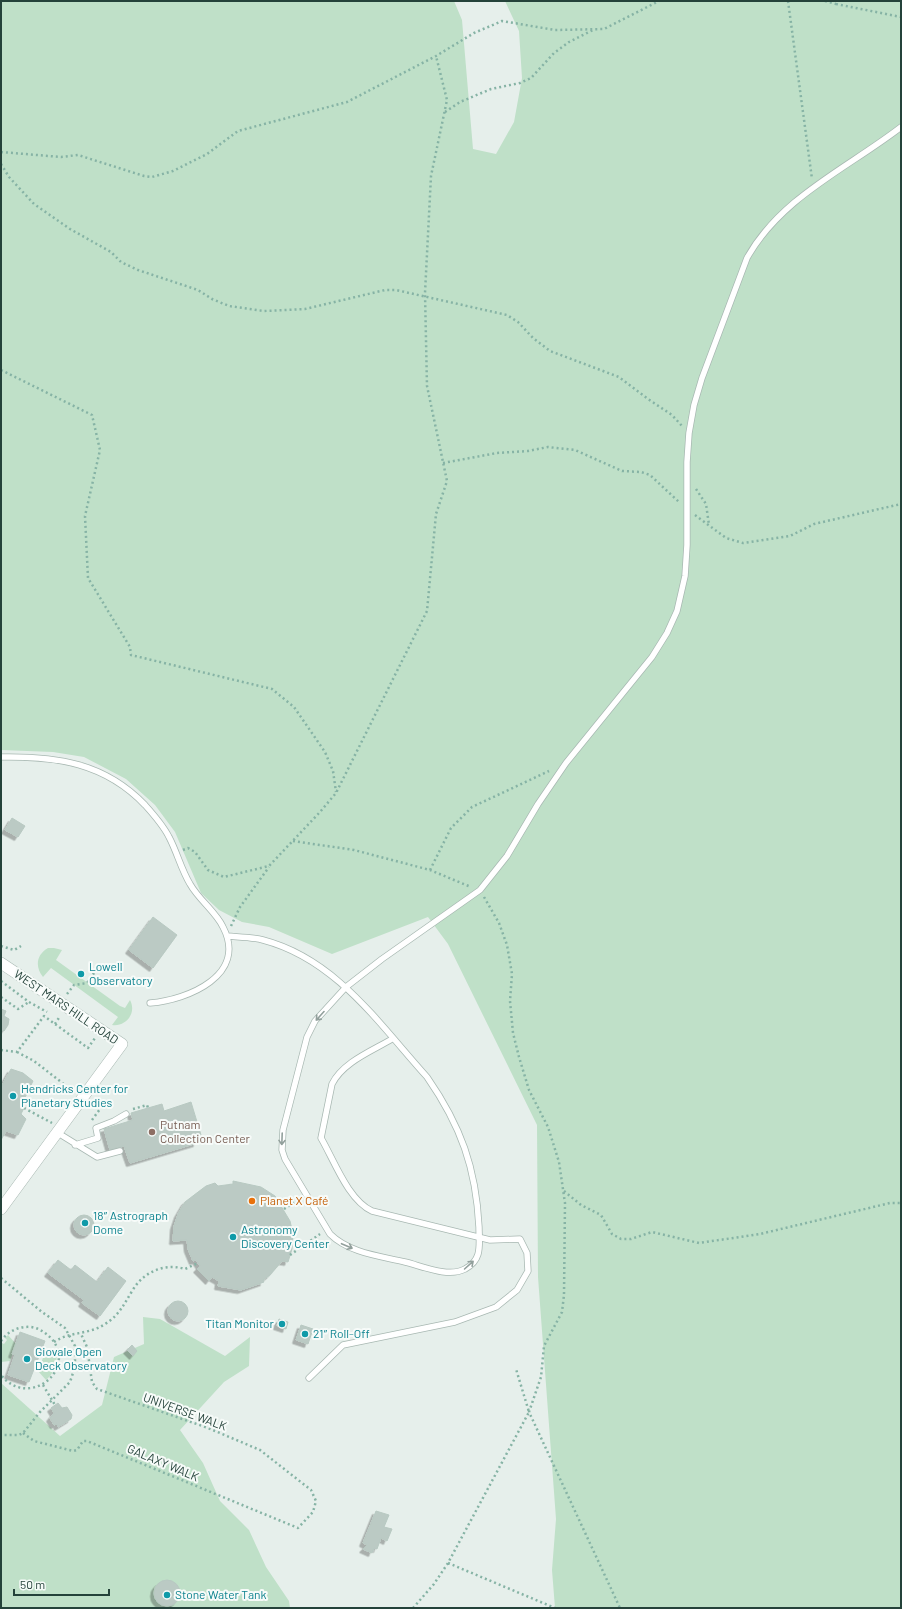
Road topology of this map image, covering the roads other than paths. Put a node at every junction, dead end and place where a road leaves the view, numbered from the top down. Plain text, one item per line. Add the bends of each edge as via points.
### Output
1 (901, 127) edge
2 (1, 757) edge
3 (227, 936) junction
4 (1, 963) edge
5 (346, 987) junction
6 (150, 1003) dead end
7 (392, 1039) junction
8 (126, 1114) dead end
9 (56, 1128) junction
10 (75, 1145) junction
11 (120, 1151) dead end
12 (1, 1209) edge
13 (479, 1237) junction
14 (309, 1378) dead end

1 - 5 lane via 877,146 813,187 772,223 758,239 747,258 694,405 686,476 685,576 677,611 652,657 566,763 507,856 480,890 401,944
2 - 3 lane via 49,758 75,762 99,771 132,791 169,836 189,883 223,926
3 - 5 lane via 262,939 287,948 325,968
3 - 6 lane via 229,954 212,981 181,998
4 - 9 street, WEST MARS HILL ROAD via 122,1044
5 - 7 lane
5 -> 13 lane via 315,1021 307,1037 282,1130 282,1150 285,1159 330,1234 338,1242 353,1249 454,1272 463,1270 474,1262 481,1246
7 - 13 lane via 427,1077 438,1093 468,1154 478,1200
7 - 13 lane via 336,1076 332,1084 321,1138 351,1192 365,1208
8 - 10 lane via 96,1128 98,1138
9 - 10 lane
9 - 12 street, WEST MARS HILL ROAD
10 - 11 lane via 97,1157
13 - 14 lane via 490,1240 520,1239 527,1253 528,1271 524,1280 506,1300 496,1307 455,1322 343,1345

